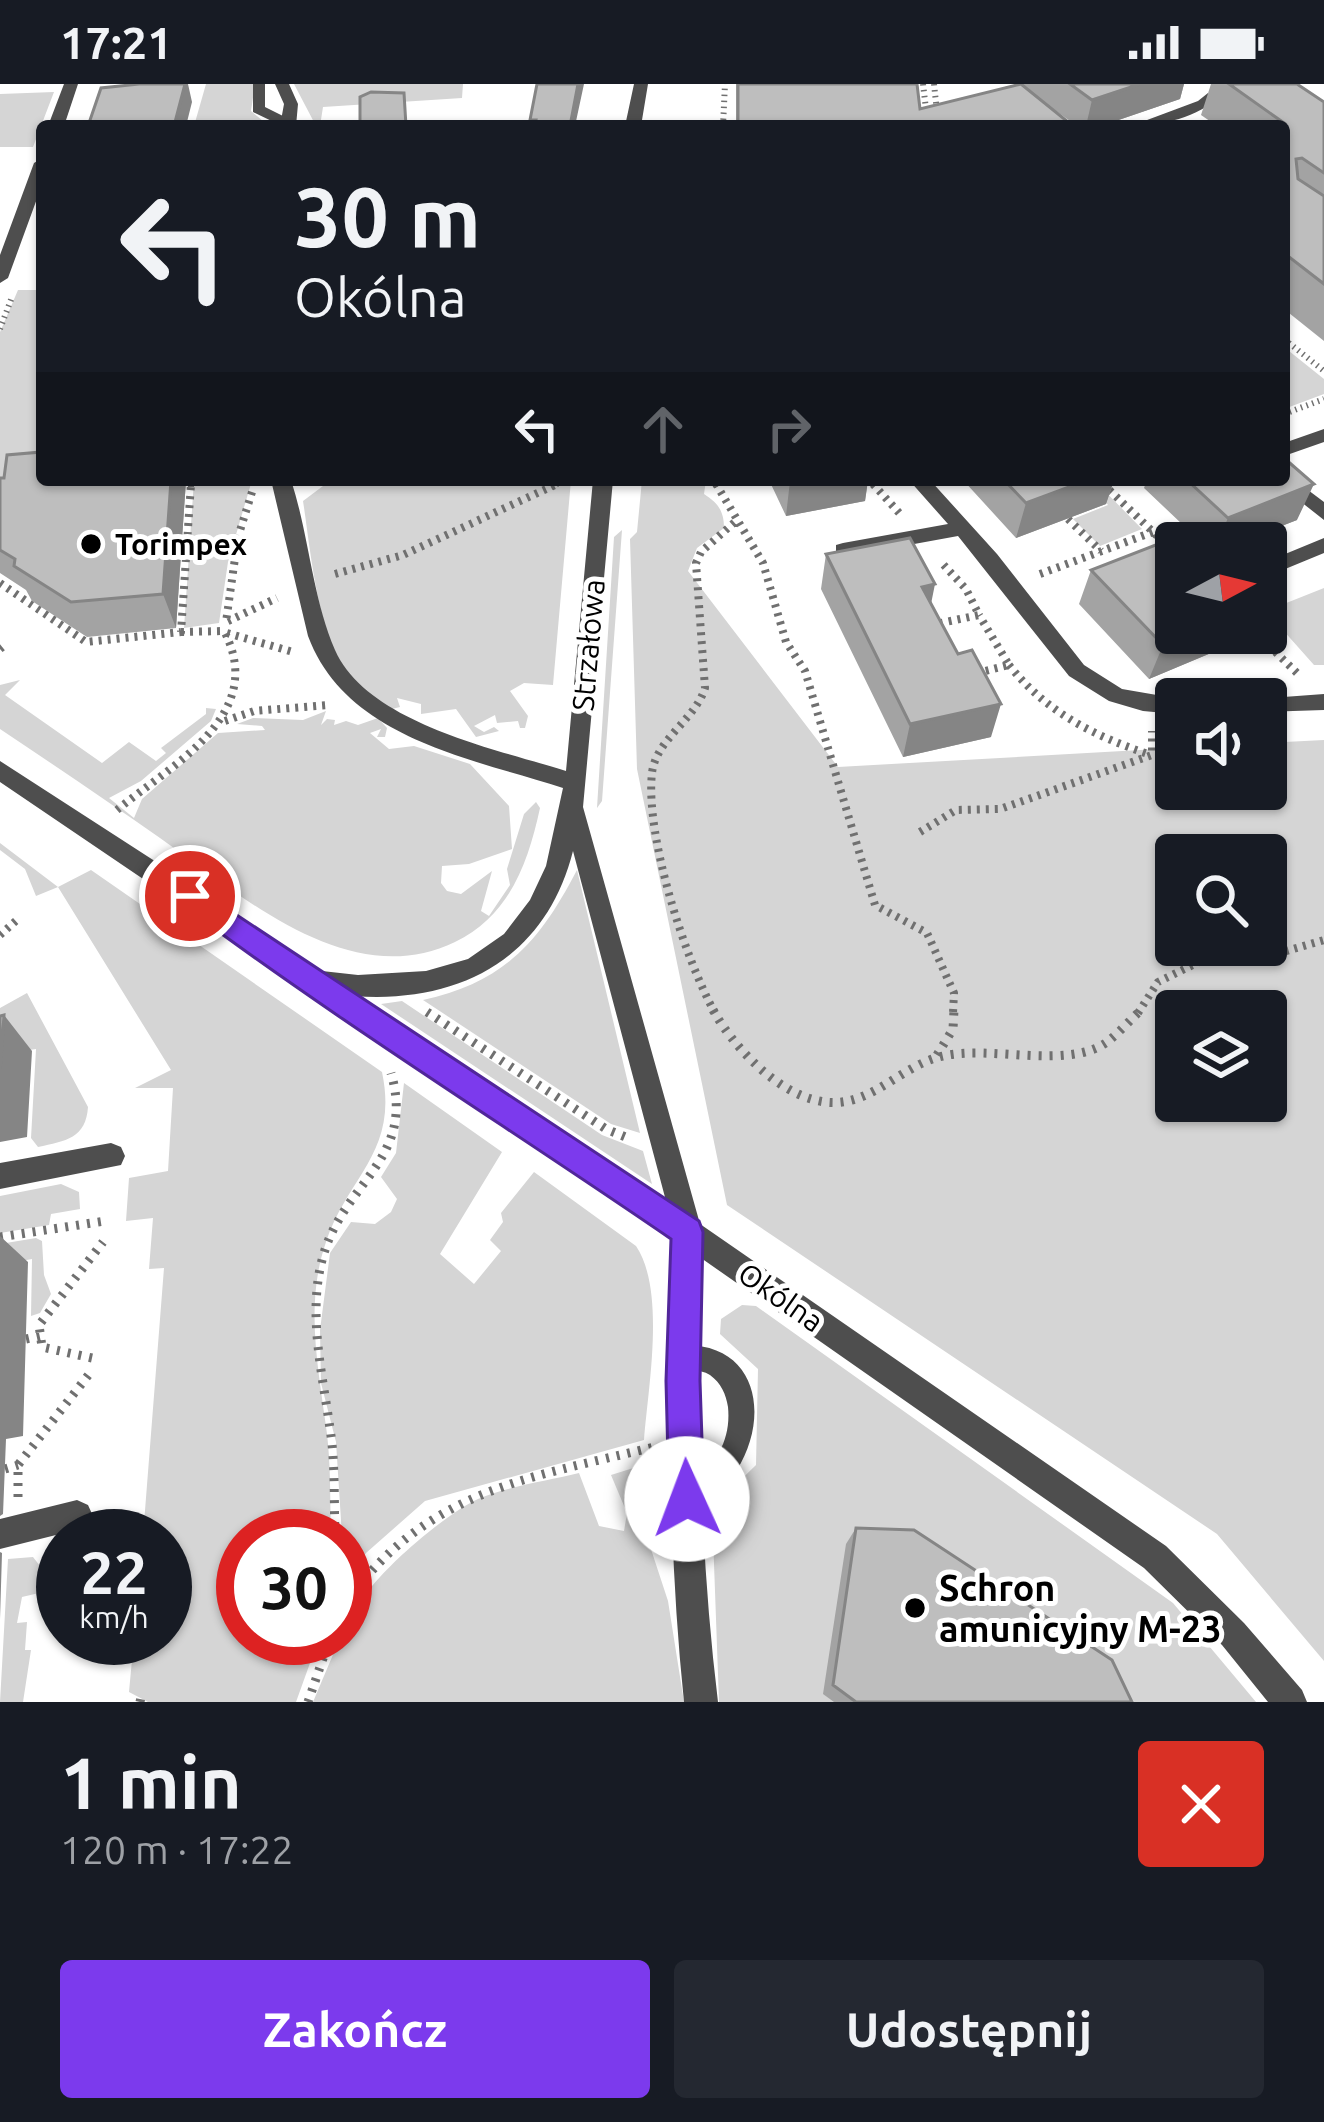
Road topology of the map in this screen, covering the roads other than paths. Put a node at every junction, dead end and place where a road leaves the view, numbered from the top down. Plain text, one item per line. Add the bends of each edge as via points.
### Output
1 (71, 84) edge
2 (259, 84) edge
3 (282, 84) edge
4 (640, 84) edge
5 (1213, 96) dead end
6 (58, 120) edge
7 (279, 120) edge
8 (288, 120) edge
9 (634, 120) edge
10 (1159, 120) edge
11 (36, 179) edge
12 (0, 278) edge
13 (1324, 435) edge
14 (1290, 448) edge
15 (1290, 483) edge
16 (282, 486) edge
17 (602, 486) edge
18 (924, 486) edge
19 (1324, 513) edge
20 (962, 528) junction
21 (1324, 545) edge
22 (843, 550) edge
23 (1287, 560) edge
24 (1324, 702) edge
25 (1287, 703) edge
26 (1155, 705) edge
27 (0, 770) edge
28 (576, 783) junction
29 (574, 811) junction
30 (287, 967) junction
31 (111, 1156) dead end
32 (0, 1176) edge
33 (688, 1232) junction
34 (683, 1358) junction
35 (687, 1499) junction
36 (701, 1702) edge
37 (1291, 1702) edge

1 - 6 street
2 - 7 lane via 258,109
3 - 8 street
4 - 9 street
5 - 10 street
11 - 12 street
13 - 14 street
15 - 19 street
16 - 28 street via 328,662 376,708 414,727
17 - 28 street, Strzałowa
18 - 20 street
20 - 22 street
20 - 26 street via 1070,668 1106,693
21 - 23 street
24 - 25 street
27 - 30 street, Okólna
28 - 29 street, Strzałowa
29 - 30 street via 545,897 508,944 474,967 370,987
29 - 33 street
30 - 33 street, Okólna
31 - 32 street
33 - 34 street
33 - 37 street, Okólna via 1155,1557
34 - 35 street
34 - 35 lane via 712,1358 725,1367 741,1404 729,1461
35 - 36 street

